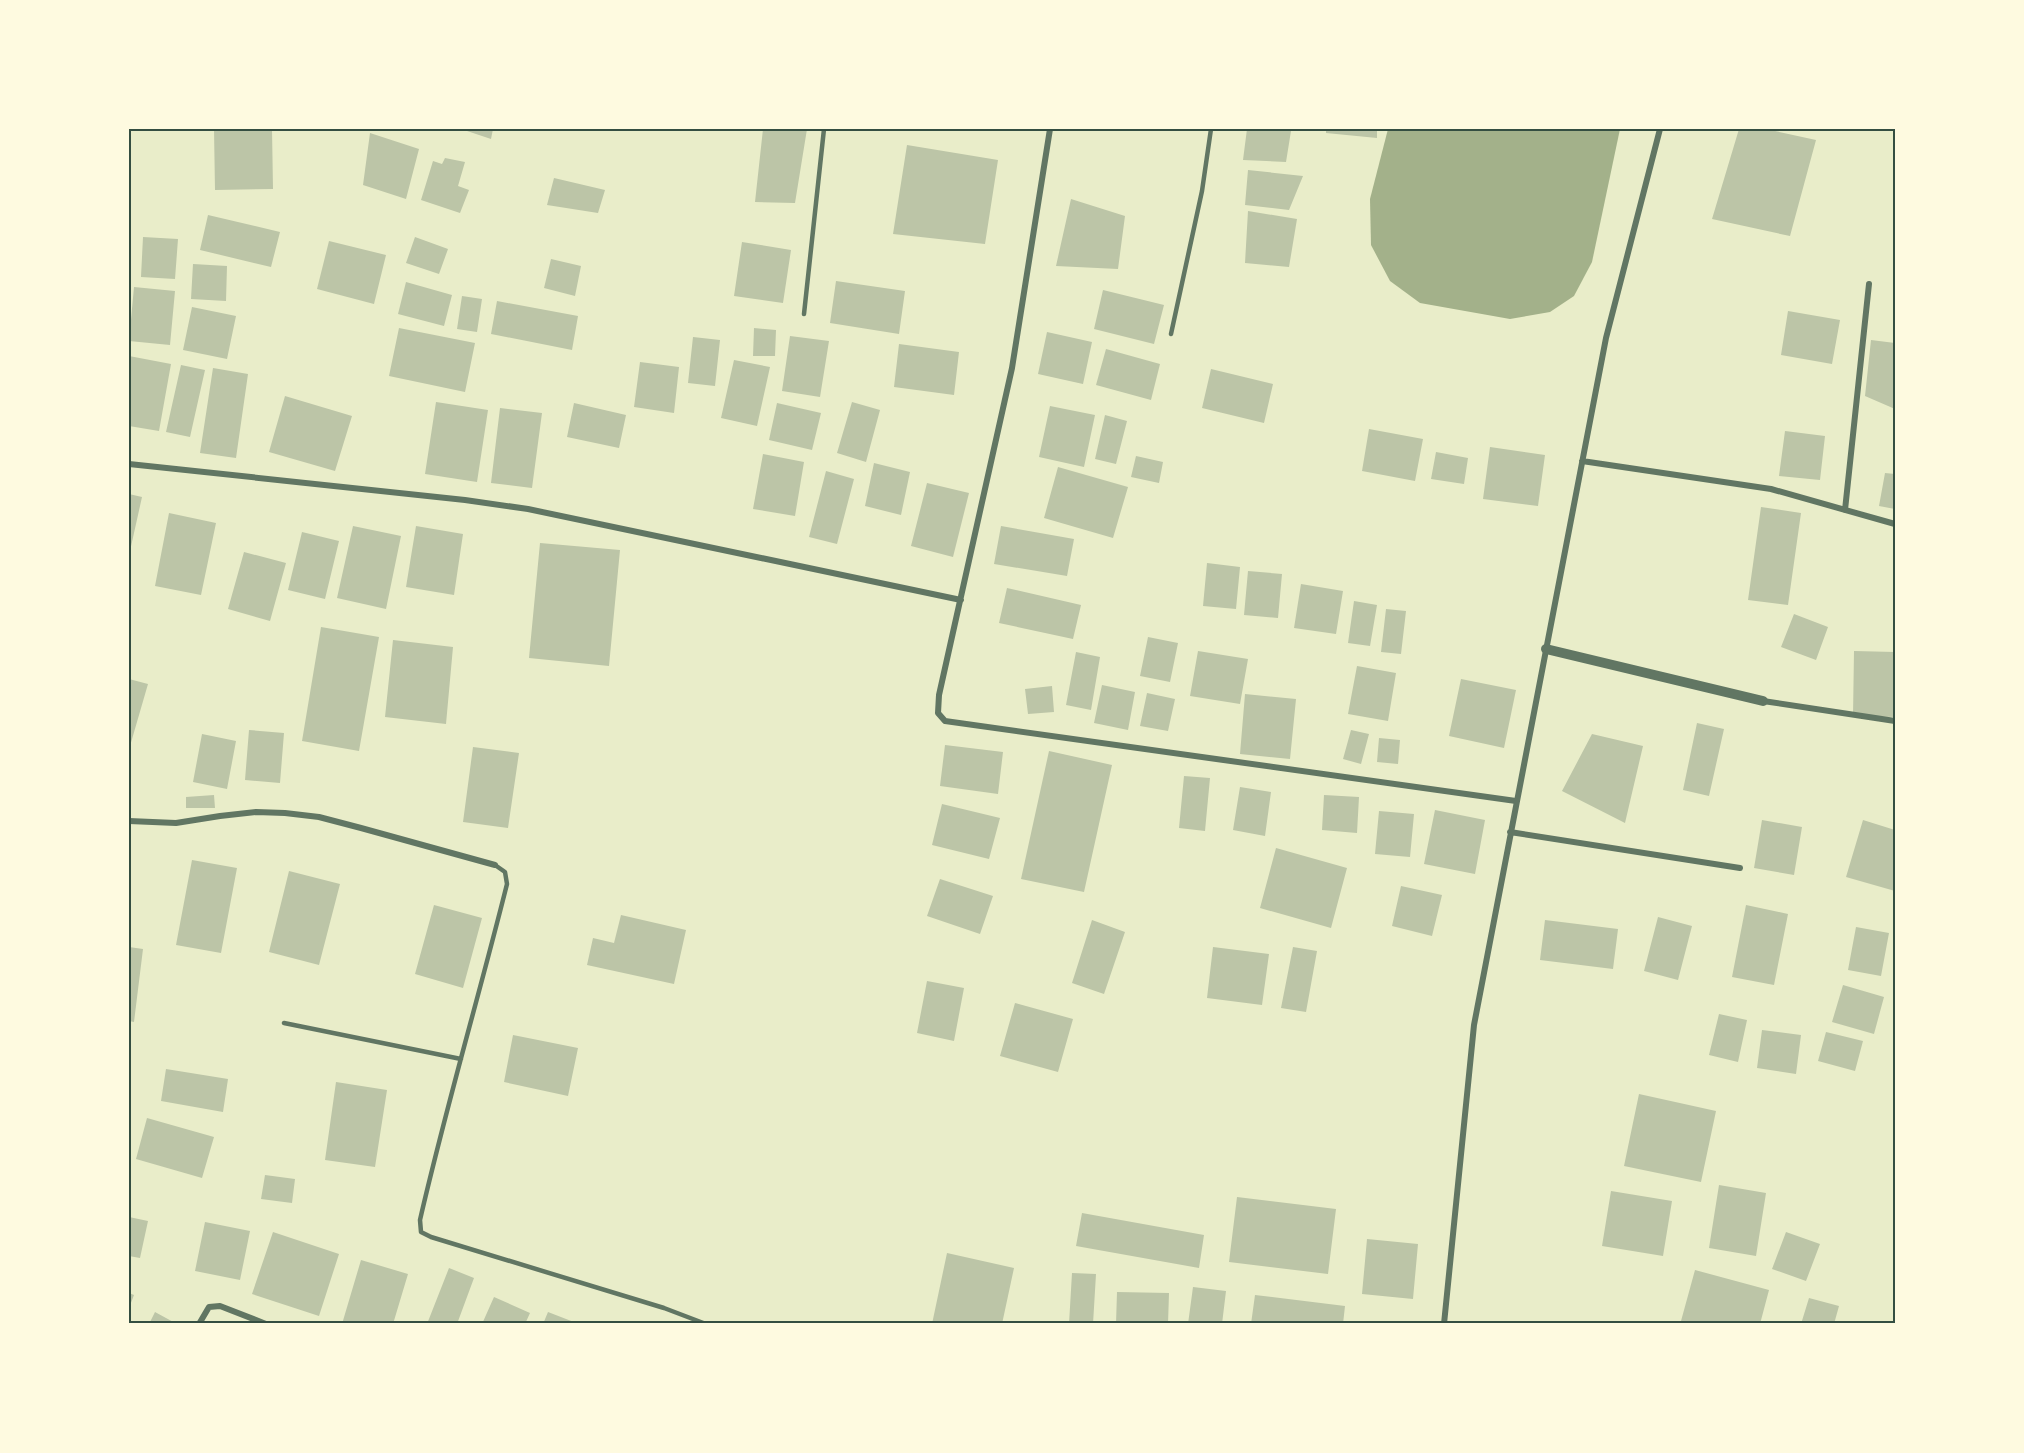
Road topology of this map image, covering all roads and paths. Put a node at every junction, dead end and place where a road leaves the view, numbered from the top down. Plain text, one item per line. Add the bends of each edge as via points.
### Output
1 (824, 129) edge
2 (1050, 129) edge
3 (1211, 129) edge
4 (1660, 129) edge
5 (1869, 284) dead end
6 (804, 314) dead end
7 (1171, 334) dead end
8 (1582, 461) junction
9 (129, 464) edge
10 (1845, 510) junction
11 (1895, 524) edge
12 (961, 600) junction
13 (1546, 649) junction
14 (1763, 700) joint
15 (1895, 721) edge
16 (1516, 801) junction
17 (129, 821) edge
18 (1510, 832) junction
19 (495, 866) joint
20 (1740, 868) dead end
21 (284, 1023) dead end
22 (461, 1059) junction
23 (199, 1324) edge
24 (266, 1324) edge
25 (706, 1324) edge
26 (1444, 1324) edge

1 - 6 lane
2 - 12 street via 1012,368
3 - 7 lane via 1202,191
4 - 8 street via 1606,338
5 - 10 street
8 - 10 street via 1771,489
8 - 13 street
9 - 12 street via 528,509
10 - 11 street
12 - 16 street via 939,695 938,713 945,721
13 - 14 street
13 - 16 street
14 - 15 street
16 - 18 street
17 - 19 street via 176,823 256,812 319,817
18 - 20 street
18 - 26 street via 1474,1025
19 - 22 lane via 505,872 507,884
21 - 22 lane
22 - 25 lane via 420,1220 421,1232
23 - 24 street via 209,1307 220,1306

